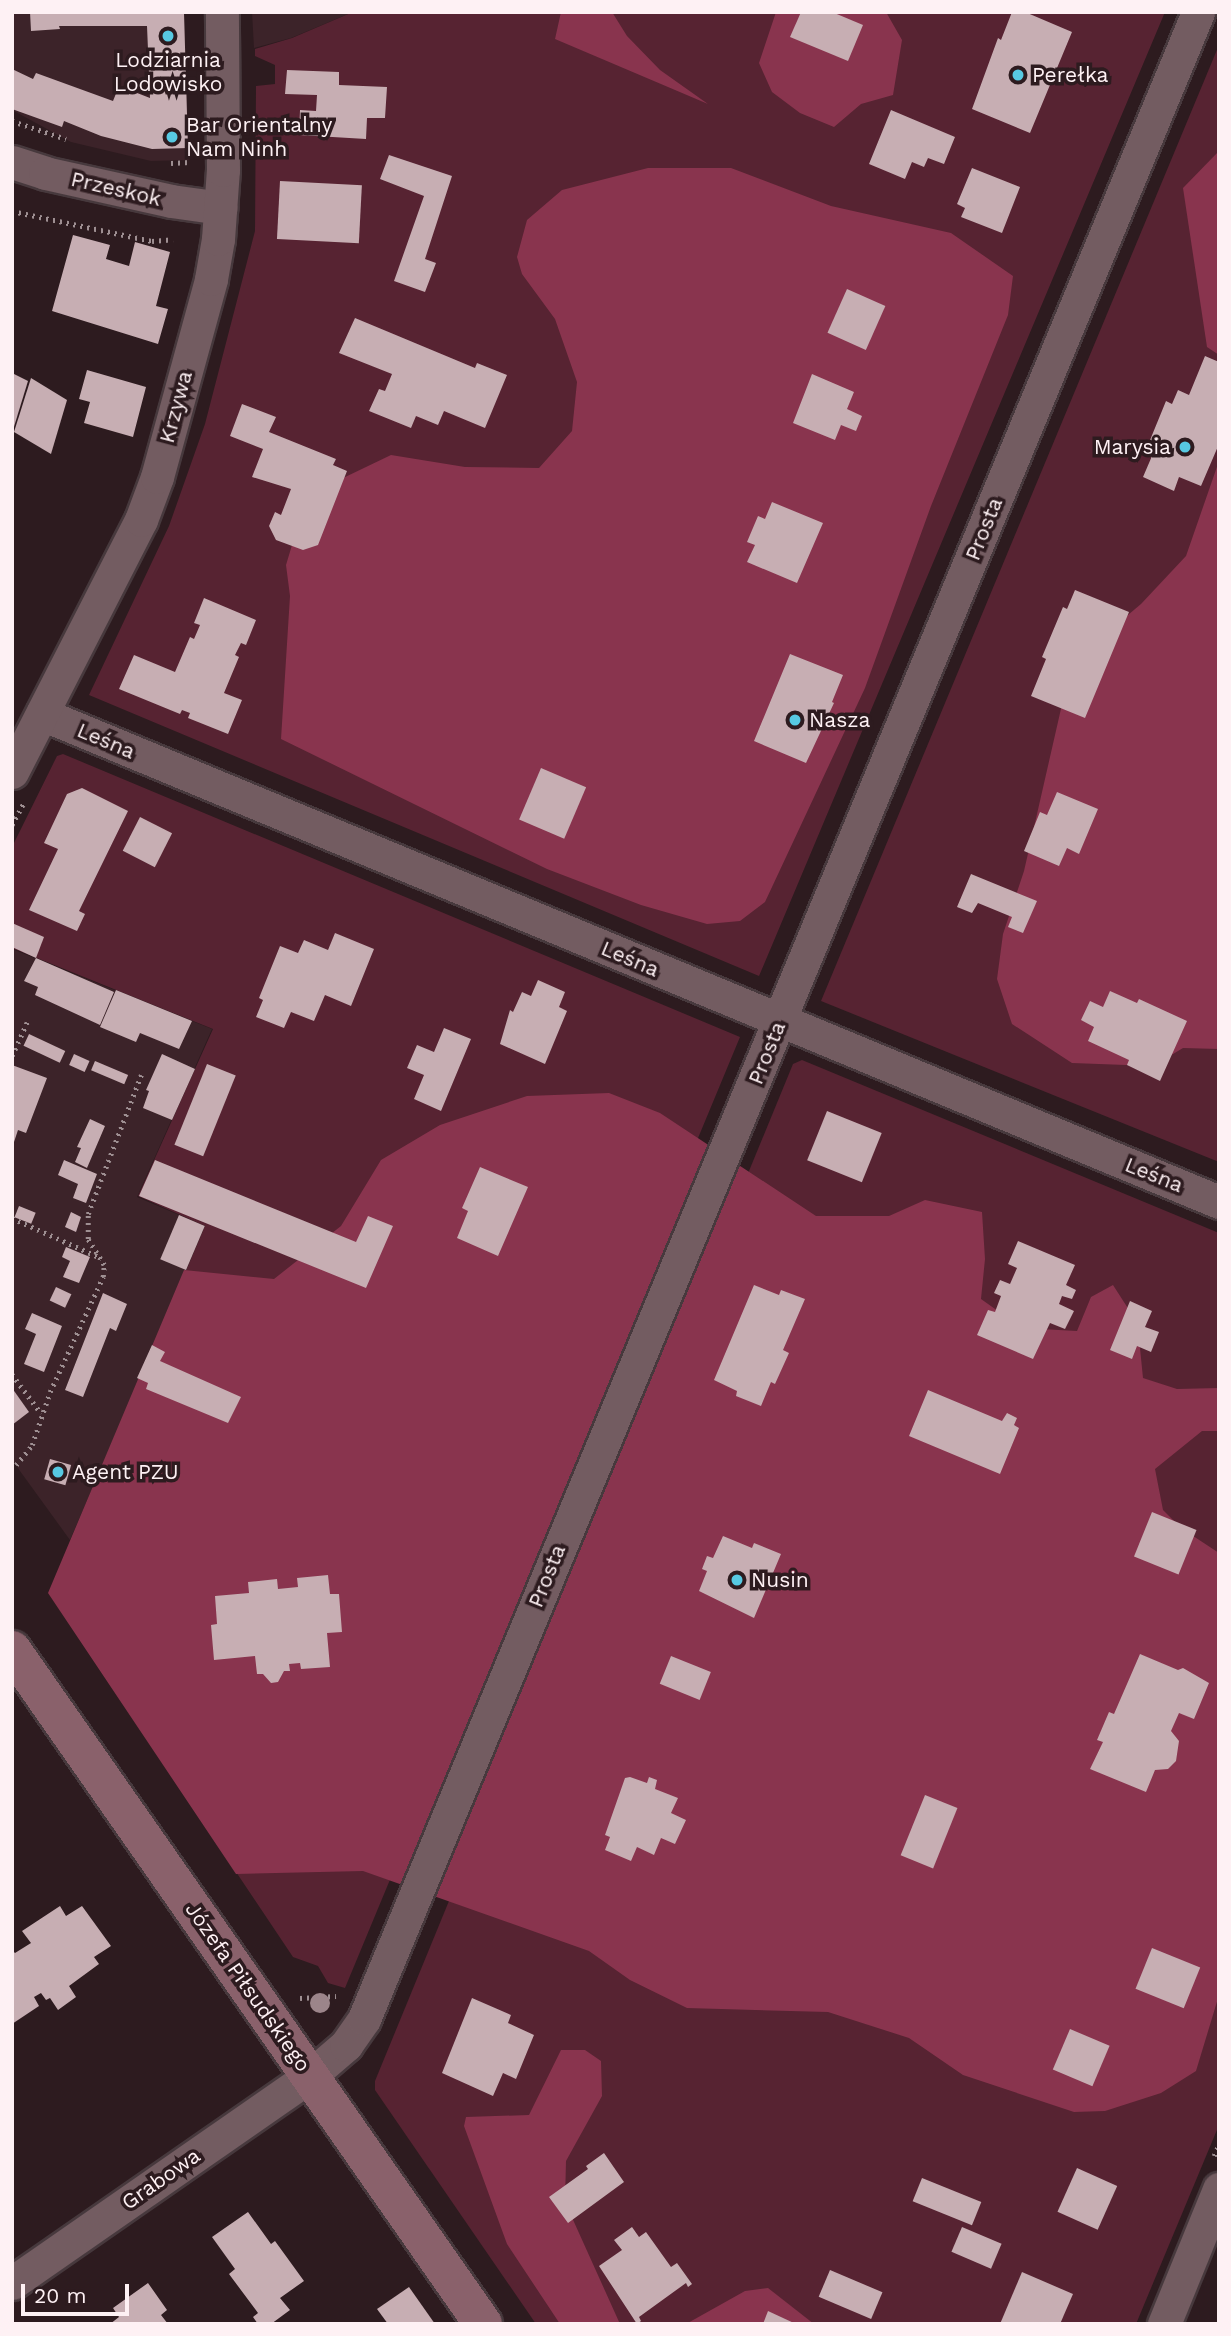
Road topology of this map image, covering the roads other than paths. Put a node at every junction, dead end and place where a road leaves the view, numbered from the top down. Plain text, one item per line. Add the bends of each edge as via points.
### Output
1 (222, 12) edge
2 (1198, 12) edge
3 (12, 162) edge
4 (221, 208) junction
5 (42, 714) junction
6 (12, 772) edge
7 (780, 1022) junction
8 (1219, 1202) edge
9 (12, 1650) edge
10 (310, 2076) junction
11 (1219, 2189) edge
12 (12, 2283) edge
13 (483, 2324) edge
14 (1164, 2324) edge

1 - 4 street, Krzywa
2 - 7 street, Prosta
3 - 4 street, Przeskok via 171,201
4 - 5 street, Krzywa via 211,279 157,477 141,520
5 - 6 street, Krzywa
5 - 7 street, Leśna
7 - 8 street, Leśna
7 - 10 street, Prosta via 364,2019 346,2045
9 - 10 street, Józefa Piłsudskiego
10 - 12 street, Grabowa
10 - 13 street, Józefa Piłsudskiego
11 - 14 street

